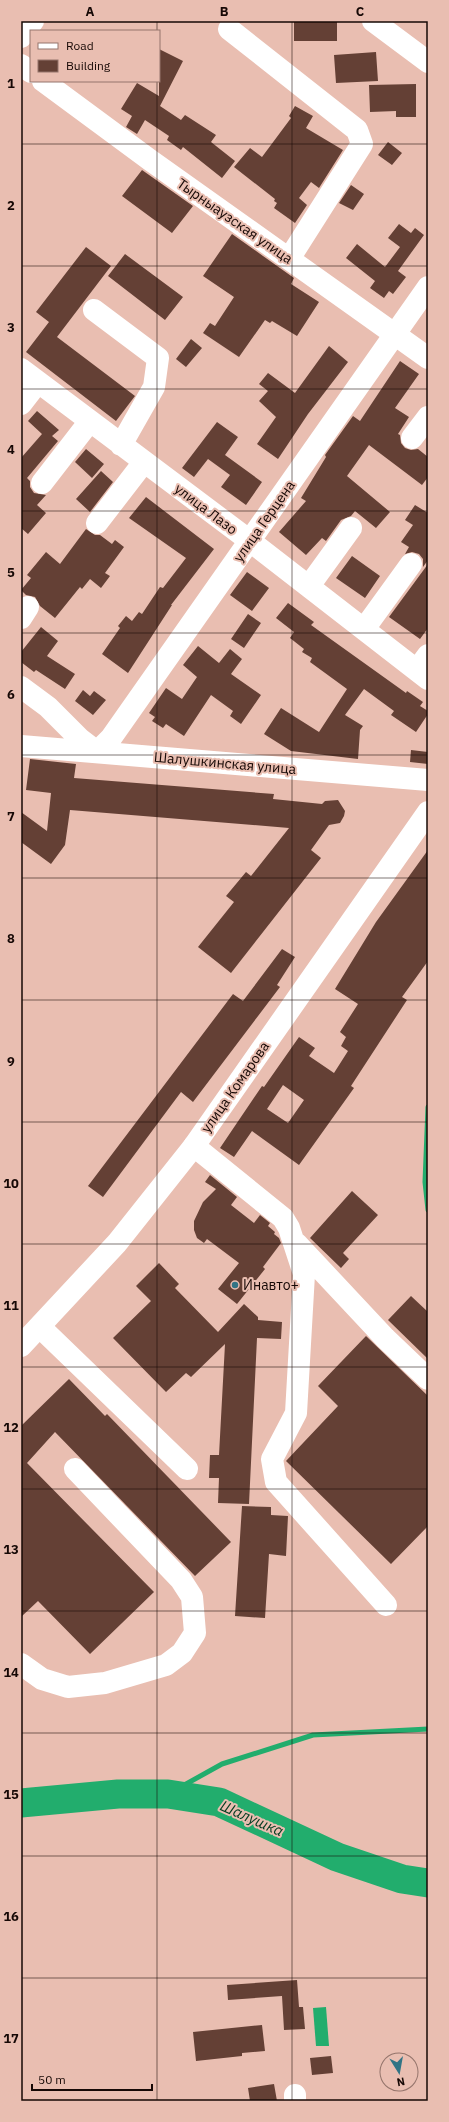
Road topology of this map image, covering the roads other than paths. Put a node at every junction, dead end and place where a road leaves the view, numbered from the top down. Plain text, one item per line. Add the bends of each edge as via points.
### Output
1 (33, 21) edge
2 (373, 21) edge
3 (229, 29) dead end
4 (21, 37) edge
5 (428, 62) edge
6 (21, 65) edge
7 (30, 71) edge
8 (44, 82) edge
9 (289, 259) junction
10 (428, 288) edge
11 (94, 310) dead end
12 (395, 334) junction
13 (428, 358) edge
14 (21, 369) edge
15 (38, 382) junction
16 (21, 404) edge
17 (428, 417) edge
18 (90, 422) junction
19 (412, 438) dead end
20 (121, 445) junction
21 (144, 462) junction
22 (42, 483) dead end
23 (97, 523) dead end
24 (351, 528) dead end
25 (250, 541) junction
26 (411, 564) dead end
27 (309, 586) junction
28 (364, 629) junction
29 (424, 668) edge
30 (21, 687) edge
31 (21, 746) edge
32 (97, 752) junction
33 (428, 780) edge
34 (428, 812) edge
35 (194, 1146) junction
36 (293, 1240) junction
37 (40, 1327) junction
38 (21, 1346) edge
39 (428, 1379) edge
40 (75, 1469) dead end
41 (188, 1469) dead end
42 (386, 1605) dead end
43 (21, 1664) edge

1 - 4 street
2 - 5 street
3 - 9 street via 357,130 362,144
6 - 7 street
8 - 9 street, Тырныаузская улица
9 - 12 street, Тырныаузская улица
10 - 12 street, улица Герцена
11 - 20 street via 158,358 154,387
12 - 13 street, Тырныаузская улица
12 - 25 street, улица Герцена
14 - 15 street, улица Лазо
15 - 16 street
15 - 18 street, улица Лазо
17 - 19 street
18 - 20 street, улица Лазо
18 - 22 street
20 - 21 street, улица Лазо
21 - 23 street
21 - 25 street, улица Лазо
24 - 27 street
25 - 27 street, улица Лазо
25 - 32 street, улица Герцена via 111,738
26 - 28 street
27 - 28 street, улица Лазо
28 - 29 street, улица Лазо
30 - 32 street via 48,707
31 - 32 street, Шалушкинская улица
32 - 33 street, Шалушкинская улица
34 - 35 street, улица Комарова
35 - 36 street via 283,1218
35 - 37 street, улица Комарова via 116,1243
36 - 39 street via 385,1338
36 - 42 street via 304,1274 296,1413 272,1459 276,1482
37 - 38 street, улица Комарова
37 - 41 street
40 - 43 street via 181,1580 192,1597 195,1633 182,1653 166,1665 105,1683 68,1687 42,1680

